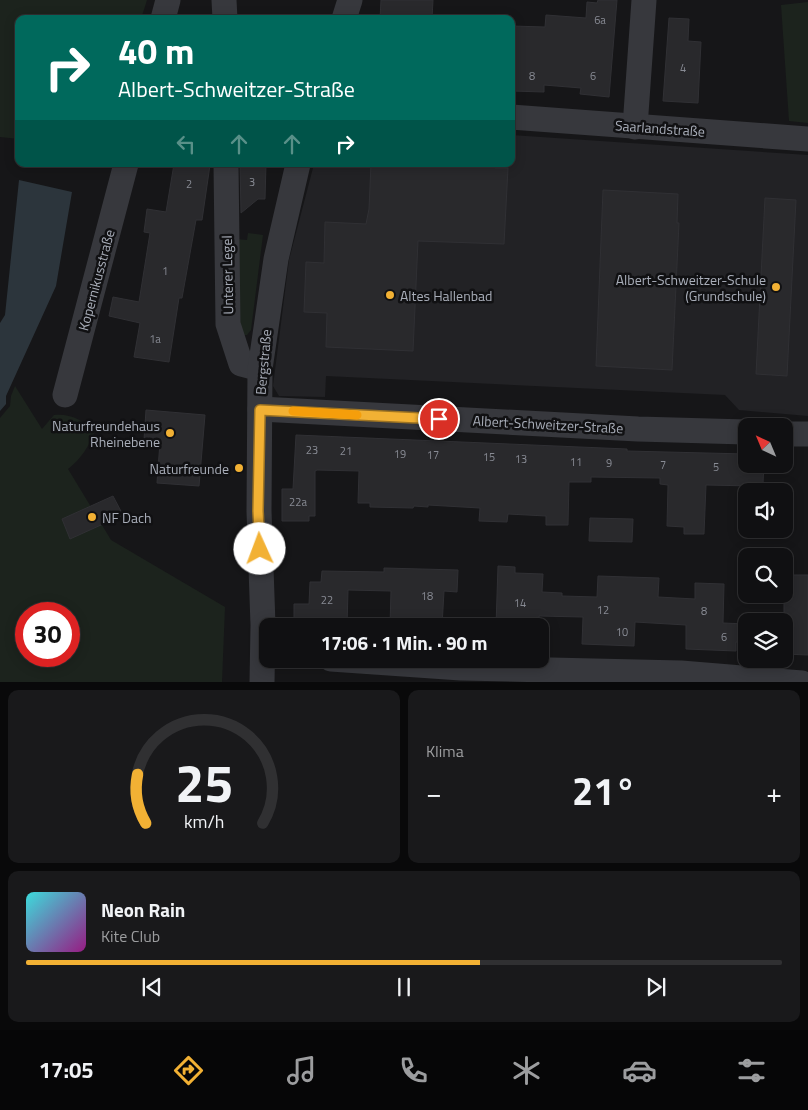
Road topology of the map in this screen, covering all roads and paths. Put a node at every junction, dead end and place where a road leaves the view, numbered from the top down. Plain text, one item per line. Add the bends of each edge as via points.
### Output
1 (168, 0) edge
2 (224, 0) edge
3 (350, 0) edge
4 (644, 0) edge
5 (164, 15) edge
6 (225, 15) edge
7 (345, 15) edge
8 (515, 117) edge
9 (635, 127) junction
10 (808, 139) edge
11 (125, 167) edge
12 (226, 167) edge
13 (297, 167) edge
14 (260, 369) junction
15 (66, 395) dead end
16 (260, 410) junction
17 (738, 432) edge
18 (793, 434) edge
19 (808, 434) edge
20 (263, 618) edge
21 (264, 668) edge
22 (461, 668) edge
23 (262, 682) edge
24 (802, 682) edge

1 - 5 street
2 - 6 street
3 - 7 street
4 - 9 street
8 - 9 street, Saarlandstraße
9 - 10 street, Saarlandstraße
11 - 15 street, Kopernikusstraße
12 - 14 street, Unterer Legel via 228,324 241,364
13 - 14 street, Bergstraße via 276,259
14 - 16 street, Bergstraße
16 - 17 street, Albert-Schweitzer-Straße
16 - 20 street, Bergstraße via 258,511
18 - 19 street
21 - 23 street, Bergstraße
22 - 24 street via 671,673

